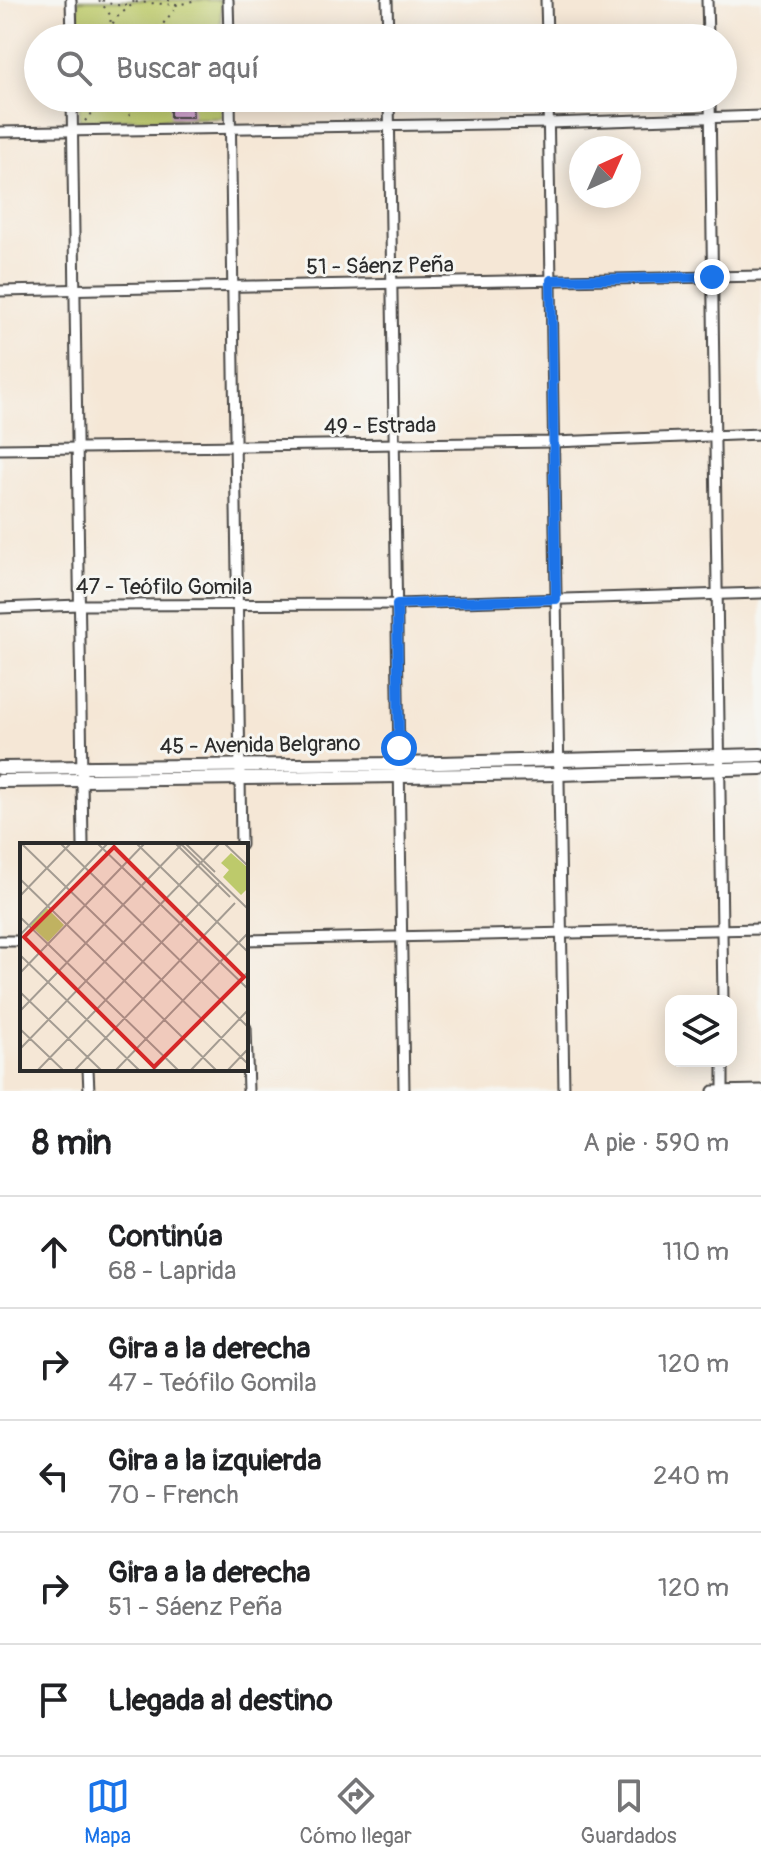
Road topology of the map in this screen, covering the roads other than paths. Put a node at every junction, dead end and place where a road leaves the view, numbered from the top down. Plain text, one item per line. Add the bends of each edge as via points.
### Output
1 (71, 0) edge
2 (228, 0) edge
3 (387, 0) edge
4 (546, 0) edge
5 (707, 0) edge
6 (72, 24) edge
7 (229, 24) edge
8 (388, 24) edge
9 (547, 24) edge
10 (708, 24) edge
11 (73, 112) edge
12 (230, 112) edge
13 (390, 112) edge
14 (549, 112) edge
15 (710, 112) edge
16 (761, 116) edge
17 (710, 117) junction
18 (549, 123) junction
19 (390, 125) junction
20 (230, 128) junction
21 (75, 130) junction
22 (0, 132) edge
23 (761, 276) edge
24 (712, 277) junction
25 (551, 280) junction
26 (391, 285) junction
27 (233, 287) junction
28 (74, 289) junction
29 (0, 291) edge
30 (714, 434) junction
31 (761, 434) edge
32 (554, 442) junction
33 (394, 443) junction
34 (235, 447) junction
35 (78, 448) junction
36 (0, 449) edge
37 (717, 593) junction
38 (761, 593) edge
39 (556, 599) junction
40 (397, 604) junction
41 (79, 605) junction
42 (239, 605) junction
43 (0, 608) edge
44 (761, 755) edge
45 (558, 760) junction
46 (720, 762) junction
47 (240, 765) junction
48 (0, 768) edge
49 (761, 768) edge
50 (399, 770) junction
51 (82, 774) junction
52 (559, 774) junction
53 (239, 779) junction
54 (0, 781) edge
55 (83, 843) edge
56 (241, 843) edge
57 (722, 929) junction
58 (761, 929) edge
59 (562, 935) junction
60 (402, 937) junction
61 (248, 940) edge
62 (723, 995) edge
63 (723, 1067) edge
64 (88, 1071) edge
65 (247, 1071) edge
66 (761, 1090) edge
67 (89, 1091) edge
68 (248, 1091) edge
69 (404, 1091) edge
70 (564, 1091) edge
71 (713, 1091) edge
72 (723, 1091) edge

1 - 6 street
2 - 7 street
3 - 8 street
4 - 9 street
5 - 10 street
11 - 21 street
12 - 20 street
13 - 19 street
14 - 18 street
15 - 17 street
16 - 17 street
17 - 18 street
17 - 24 street
18 - 19 street
18 - 25 street
19 - 20 street
19 - 26 street
20 - 21 street
20 - 27 street
21 - 22 street
21 - 28 street
23 - 24 street, 51 - Sáenz Peña
24 - 25 street, 51 - Sáenz Peña
24 - 30 street
25 - 26 street, 51 - Sáenz Peña
25 - 32 street
26 - 27 street, 51 - Sáenz Peña
26 - 33 street
27 - 28 street, 51 - Sáenz Peña
27 - 34 street
28 - 29 street, 51 - Sáenz Peña
28 - 35 street
30 - 31 street, 49 - Estrada
30 - 32 street, 49 - Estrada
30 - 37 street
32 - 33 street, 49 - Estrada
32 - 39 street
33 - 34 street, 49 - Estrada
33 - 40 street
34 - 35 street, 49 - Estrada
34 - 42 street
35 - 36 street, 49 - Estrada
35 - 41 street
37 - 38 street, 47 - Teófilo Gomila
37 - 39 street, 47 - Teófilo Gomila
37 - 46 street
39 - 40 street, 47 - Teófilo Gomila
39 - 45 street
40 - 42 street, 47 - Teófilo Gomila
40 - 50 street
41 - 42 street, 47 - Teófilo Gomila
41 - 43 street, 47 - Teófilo Gomila
41 - 51 street
42 - 47 street
44 - 46 main road, 45 - Avenida Belgrano
45 - 46 main road, 45 - Avenida Belgrano
45 - 50 main road, 45 - Avenida Belgrano
45 - 52 street
46 - 49 main road, 45 - Avenida Belgrano
46 - 52 main road, 45 - Avenida Belgrano
46 - 57 street
47 - 50 main road, 45 - Avenida Belgrano
47 - 51 main road, 45 - Avenida Belgrano
47 - 53 street
48 - 51 main road, 45 - Avenida Belgrano
50 - 52 main road, 45 - Avenida Belgrano
50 - 53 main road, 45 - Avenida Belgrano
50 - 60 street
51 - 53 main road, 45 - Avenida Belgrano
51 - 54 main road, 45 - Avenida Belgrano
51 - 55 street
52 - 59 street
53 - 56 street
57 - 58 street
57 - 59 street
57 - 62 street
59 - 60 street
59 - 70 street
60 - 61 street
60 - 69 street
63 - 72 street
64 - 67 street
65 - 68 street
66 - 72 street
71 - 72 street

